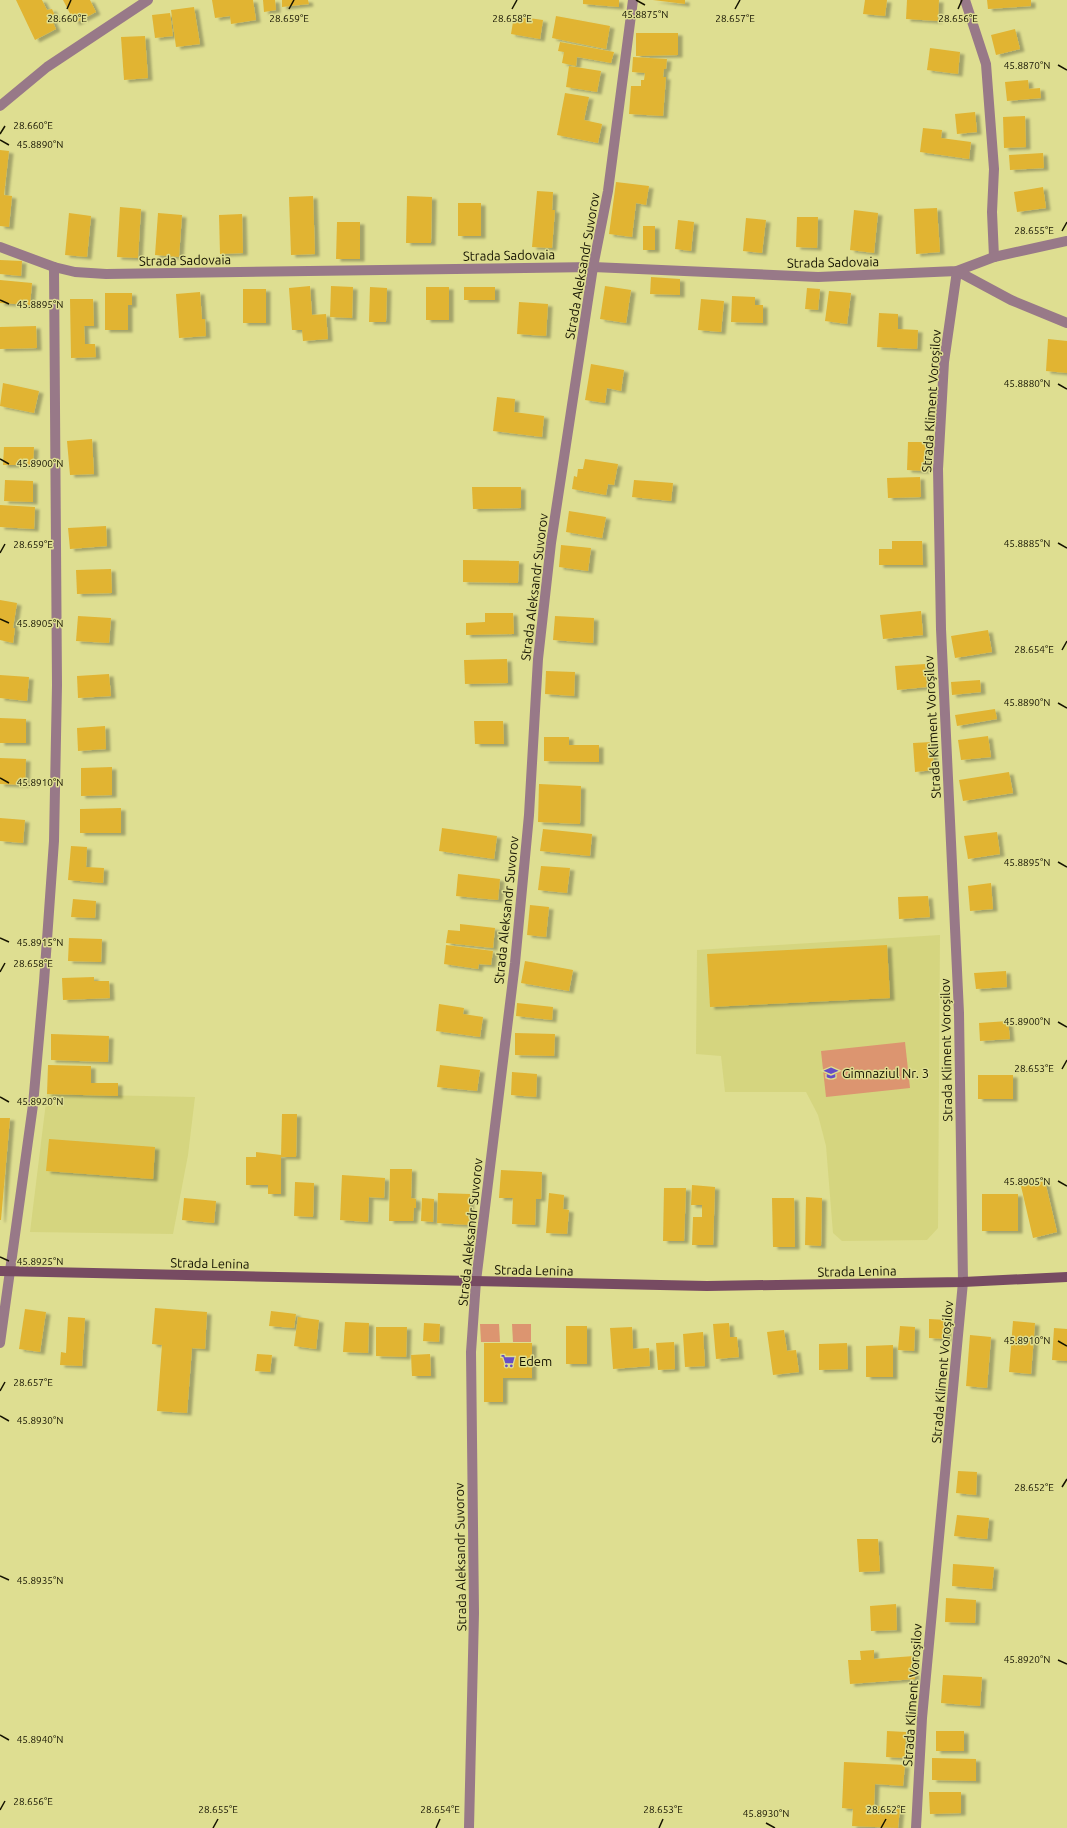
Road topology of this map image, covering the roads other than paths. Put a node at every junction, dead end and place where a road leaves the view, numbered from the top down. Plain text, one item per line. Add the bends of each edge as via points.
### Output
1 (148, 0) edge
2 (633, 0) edge
3 (965, 0) edge
4 (0, 106) edge
5 (1067, 241) edge
6 (0, 247) edge
7 (994, 257) junction
8 (54, 267) junction
9 (593, 267) junction
10 (956, 271) junction
11 (1067, 323) edge
12 (5, 1272) edge
13 (1067, 1277) edge
14 (476, 1281) junction
15 (963, 1282) junction
16 (0, 1342) edge
17 (469, 1828) edge
18 (916, 1828) edge

1 - 4 street via 47,67
2 - 9 street, Strada Aleksandr Suvorov via 608,191
3 - 7 street via 986,64 994,169
5 - 7 street, Strada Sadovaia
6 - 8 street, Strada Sadovaia
7 - 10 street, Strada Sadovaia
8 - 9 street, Strada Sadovaia via 75,272 106,274
8 - 12 street via 57,685 54,841 33,1105
9 - 10 street, Strada Sadovaia via 818,277
9 - 14 street, Strada Aleksandr Suvorov via 548,566 538,659 529,815 515,963
10 - 11 street via 1011,300
10 - 15 street, Strada Kliment Voroșilov via 944,362 938,469 941,629 958,1013
12 - 14 street, Strada Lenina
12 - 16 street
13 - 15 street, Strada Lenina
14 - 15 street, Strada Lenina via 707,1286
14 - 17 street, Strada Aleksandr Suvorov via 471,1352 474,1613
15 - 18 street, Strada Kliment Voroșilov via 958,1359 922,1718

